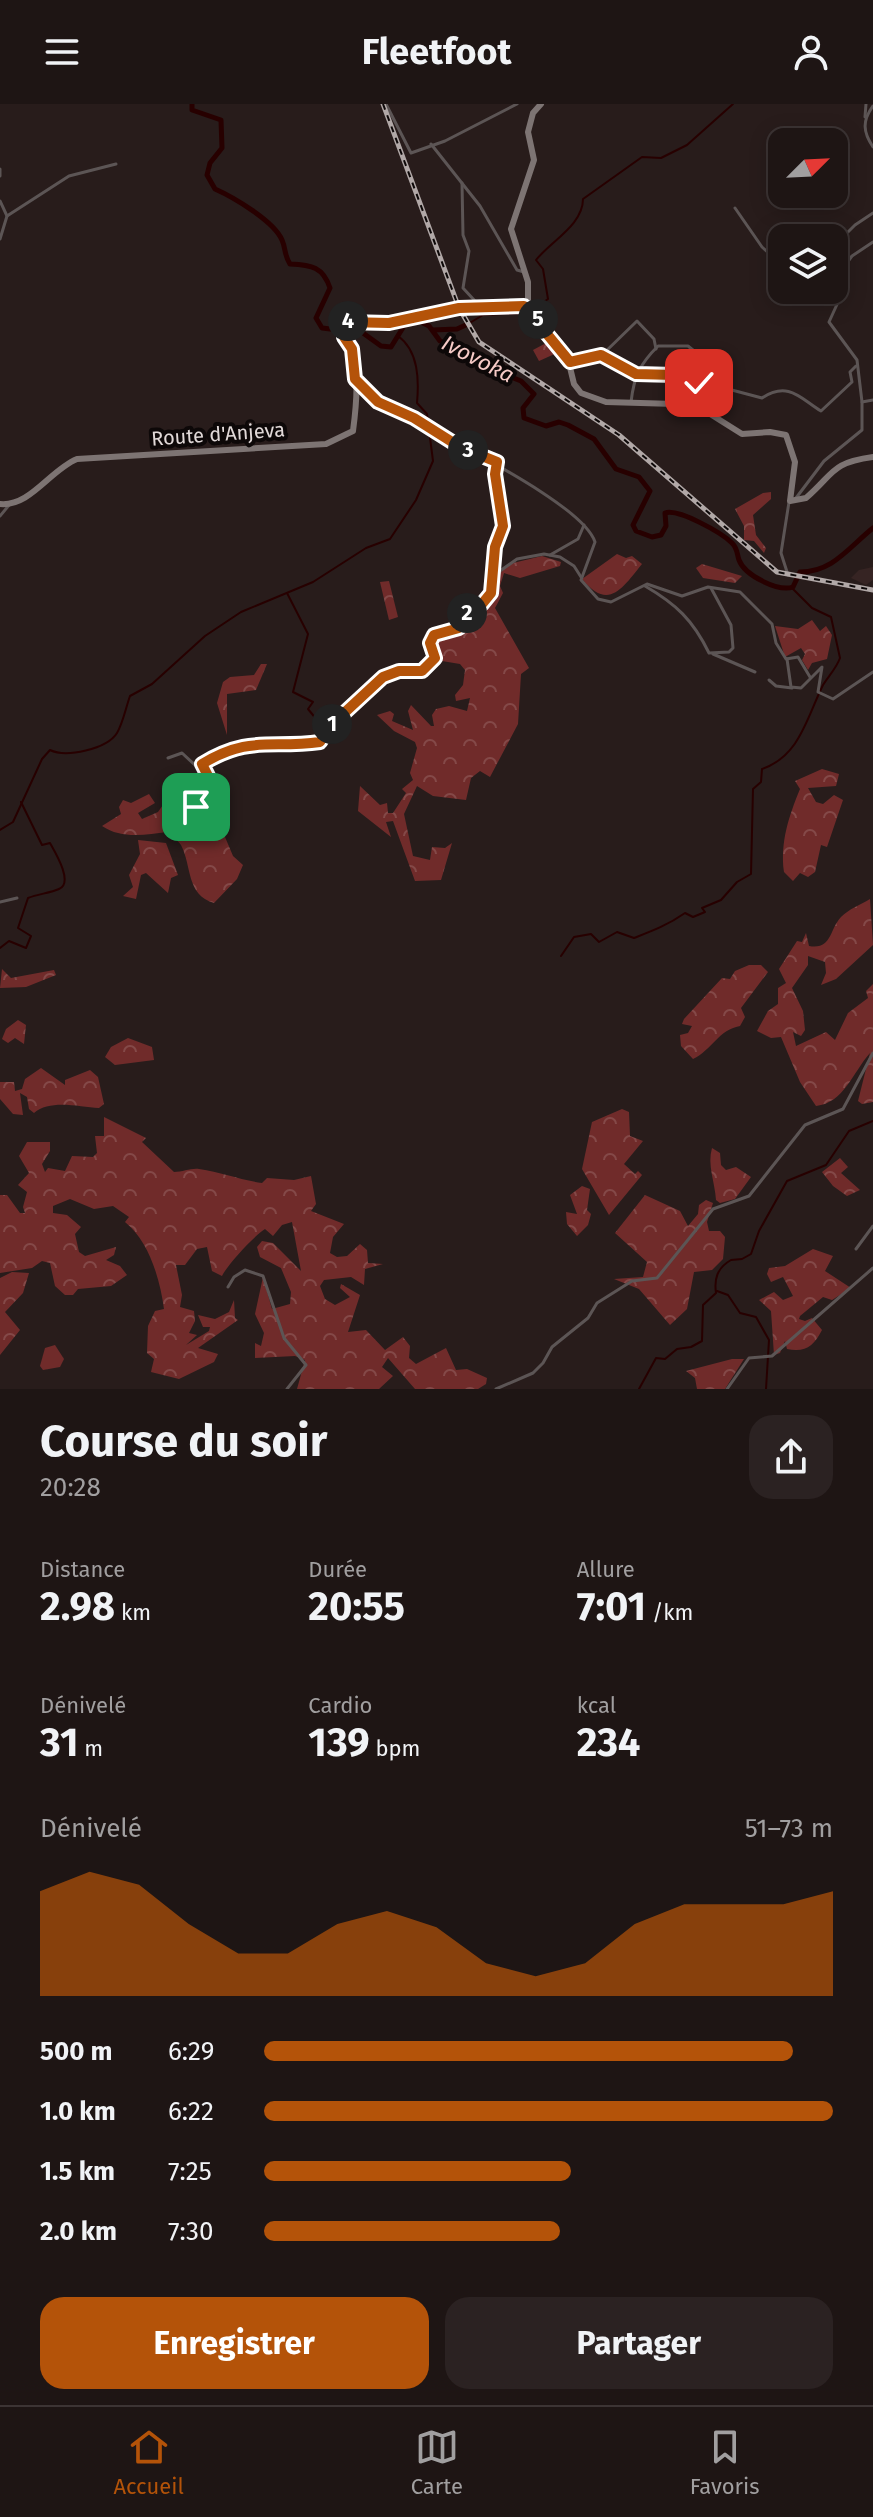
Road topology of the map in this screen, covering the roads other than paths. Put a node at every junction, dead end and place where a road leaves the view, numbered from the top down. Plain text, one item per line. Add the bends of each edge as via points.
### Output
1 (386, 104) edge
2 (517, 104) edge
3 (533, 104) edge
4 (540, 104) edge
5 (866, 104) edge
6 (873, 106) edge
7 (865, 117) junction
8 (431, 144) junction
9 (873, 147) edge
10 (116, 164) dead end
11 (0, 169) edge
12 (0, 176) edge
13 (462, 183) junction
14 (0, 201) edge
15 (735, 208) dead end
16 (873, 213) edge
17 (7, 216) junction
18 (848, 232) edge
19 (0, 239) edge
20 (873, 242) edge
21 (768, 252) edge
22 (848, 261) edge
23 (525, 272) junction
24 (837, 304) edge
25 (529, 306) junction
26 (501, 308) junction
27 (656, 349) junction
28 (601, 355) junction
29 (704, 359) dead end
30 (570, 362) junction
31 (856, 366) junction
32 (636, 374) junction
33 (355, 379) junction
34 (873, 400) edge
35 (862, 402) junction
36 (631, 404) junction
37 (873, 457) edge
38 (497, 462) junction
39 (790, 501) junction
40 (0, 504) edge
41 (10, 504) junction
42 (0, 516) edge
43 (585, 523) junction
44 (550, 555) junction
45 (788, 575) dead end
46 (581, 577) junction
47 (641, 585) junction
48 (711, 587) junction
49 (491, 593) junction
50 (713, 654) junction
51 (787, 659) junction
52 (755, 672) dead end
53 (873, 672) edge
54 (810, 677) junction
55 (769, 680) dead end
56 (792, 688) junction
57 (168, 758) dead end
58 (202, 764) junction
59 (205, 775) junction
60 (202, 779) dead end
61 (196, 807) dead end
62 (17, 898) dead end
63 (0, 902) edge
64 (873, 1053) edge
65 (873, 1226) edge
66 (856, 1249) dead end
67 (873, 1268) edge
68 (228, 1287) dead end
69 (287, 1389) edge
70 (496, 1389) edge
71 (727, 1389) edge

1 - 8 street via 411,153
2 - 8 street
3 - 4 street
4 - 23 street via 528,132 534,160 511,229
5 - 7 street
6 - 7 street
7 - 9 street
8 - 13 street
10 - 17 street via 69,176
11 - 12 street
13 - 23 street via 517,270
13 - 26 street via 463,235 469,251 463,288 475,301
14 - 17 street
15 - 21 street
16 - 18 street
17 - 19 street
20 - 22 street
23 - 25 street
24 - 31 street via 829,322
25 - 26 street
25 - 30 street
26 - 33 street, Route d'Anjeva via 459,308 389,323 346,322 344,337 352,349
27 - 28 street via 637,321
27 - 29 street via 663,344 688,346
27 - 32 street
28 - 30 street
28 - 32 street
30 - 36 street via 581,393
31 - 32 street via 848,389 821,411 793,392 762,398 675,375
31 - 35 street
32 - 36 street
33 - 38 street via 378,402
33 - 41 street, Route d'Anjeva via 353,431 326,444 77,459 61,466 19,503
34 - 35 street
35 - 39 street via 862,430 824,461
36 - 39 street via 694,407 742,434 786,435 795,462
37 - 39 street via 848,461 824,476 806,498
38 - 43 street
38 - 49 street via 503,526 495,547
39 - 45 street via 781,553
40 - 41 street
41 - 42 street
43 - 44 street via 578,539
43 - 46 street via 595,542
44 - 46 street via 570,562
44 - 49 street via 510,563 500,571
46 - 47 street via 598,599 611,602
47 - 48 street via 682,596
47 - 50 street via 693,622
48 - 50 street via 733,637 732,651
48 - 51 street via 751,599 772,624
49 - 58 street via 468,611 459,628 434,635 430,643 435,658 422,671 383,677 320,742 258,742
50 - 52 street
51 - 54 street via 798,657
51 - 56 street
53 - 54 street via 833,699 820,693 823,668
54 - 56 street via 801,688
55 - 56 street
57 - 58 street via 182,753 196,766
58 - 59 street
59 - 60 street
59 - 61 street via 209,778
62 - 63 street
64 - 70 street via 843,1109 805,1125 749,1196 713,1209 664,1272 632,1281 597,1303 533,1373
65 - 66 street
67 - 71 street via 767,1356 749,1358
68 - 69 street via 247,1269 263,1276 283,1335 306,1365

